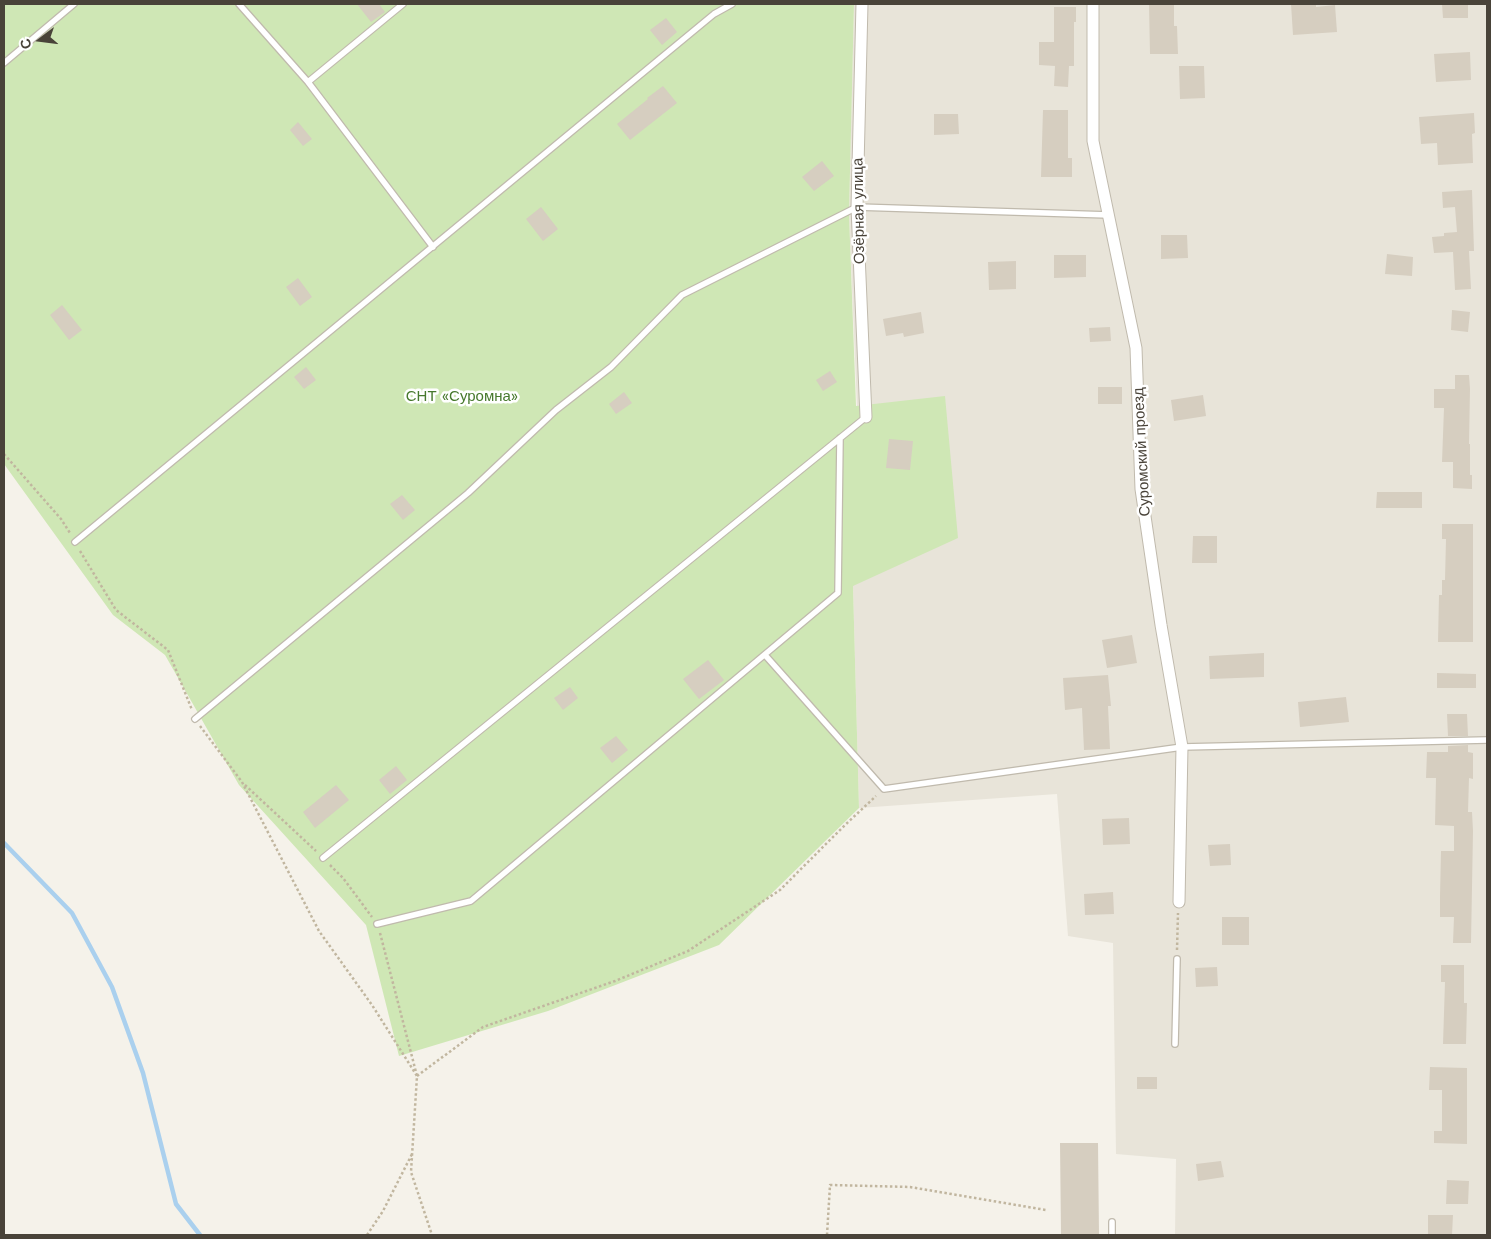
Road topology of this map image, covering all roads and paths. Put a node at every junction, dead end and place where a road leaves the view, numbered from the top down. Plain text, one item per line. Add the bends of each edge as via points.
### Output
1 (74, 4) edge
2 (239, 4) edge
3 (402, 4) edge
4 (732, 4) edge
5 (862, 4) edge
6 (1093, 4) edge
7 (4, 63) edge
8 (308, 82) junction
9 (857, 207) junction
10 (1108, 215) junction
11 (433, 247) junction
12 (866, 417) joint
13 (840, 438) junction
14 (4, 454) edge
15 (75, 542) junction
16 (765, 655) junction
17 (195, 719) junction
18 (1487, 740) edge
19 (1182, 747) junction
20 (242, 782) junction
21 (884, 789) junction
22 (323, 858) junction
23 (1179, 902) joint
24 (377, 924) junction
25 (1177, 959) joint
26 (1175, 1044) dead end
27 (417, 1076) junction
28 (412, 1153) junction
29 (1046, 1210) dead end
30 (1112, 1222) dead end
31 (367, 1235) edge
32 (432, 1235) edge
33 (827, 1235) edge
34 (1112, 1235) edge

1 - 7 lane
2 - 8 lane
3 - 8 lane
4 - 11 lane via 714,14
5 - 9 street, Озёрная улица
6 - 10 street, Суромский проезд via 1093,141
8 - 11 lane
9 - 10 lane
9 - 12 street, Озёрная улица
9 - 17 lane via 682,295 611,367 556,410 468,493
10 - 19 street, Суромский проезд via 1136,348 1141,489
11 - 15 lane
12 - 13 lane
13 - 16 lane via 838,593
13 - 22 lane
14 - 15 path via 61,519
15 - 17 path via 116,610 168,650
16 - 21 lane
16 - 24 lane via 471,901
17 - 20 path
18 - 19 lane
19 - 21 lane
19 - 23 street, Суромский проезд
20 - 22 path
20 - 27 path via 319,931
21 - 27 path via 780,890 688,951 614,981 483,1026
22 - 24 path
23 - 25 path
24 - 27 path
25 - 26 lane
27 - 28 path
28 - 31 path
28 - 32 path via 411,1172
29 - 33 path via 910,1187 830,1185
30 - 34 lane

